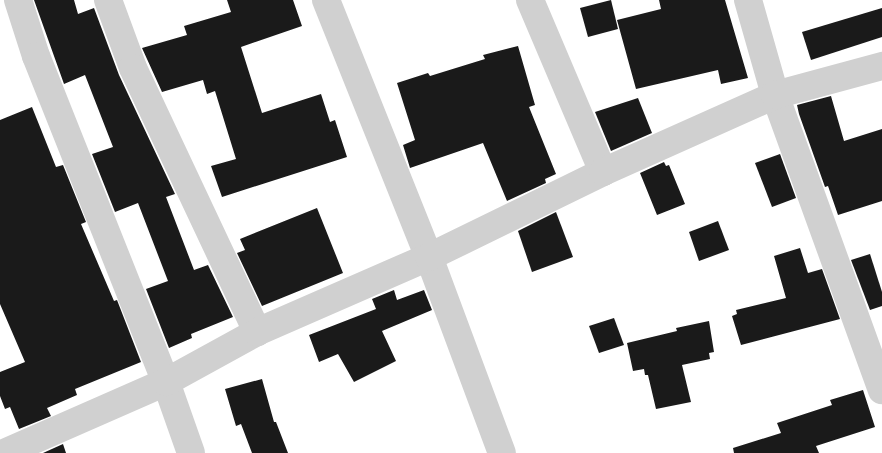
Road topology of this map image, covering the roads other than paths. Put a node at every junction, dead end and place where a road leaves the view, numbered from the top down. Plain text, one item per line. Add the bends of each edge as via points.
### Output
1 (18, 0) edge
2 (108, 0) edge
3 (326, 0) edge
4 (530, 0) edge
5 (748, 0) edge
6 (882, 66) edge
7 (774, 95) junction
8 (603, 172) junction
9 (429, 257) junction
10 (257, 332) junction
11 (876, 350) edge
12 (166, 382) junction
13 (882, 390) edge
14 (3, 449) edge
15 (190, 453) edge
16 (502, 453) edge

1 - 12 street via 36,56
2 - 10 street via 133,68
3 - 9 street
4 - 8 street
5 - 7 street
6 - 7 street
7 - 8 street
7 - 11 street
8 - 9 street
9 - 10 street
9 - 16 street
10 - 12 street
11 - 13 street
12 - 14 street
12 - 15 street

